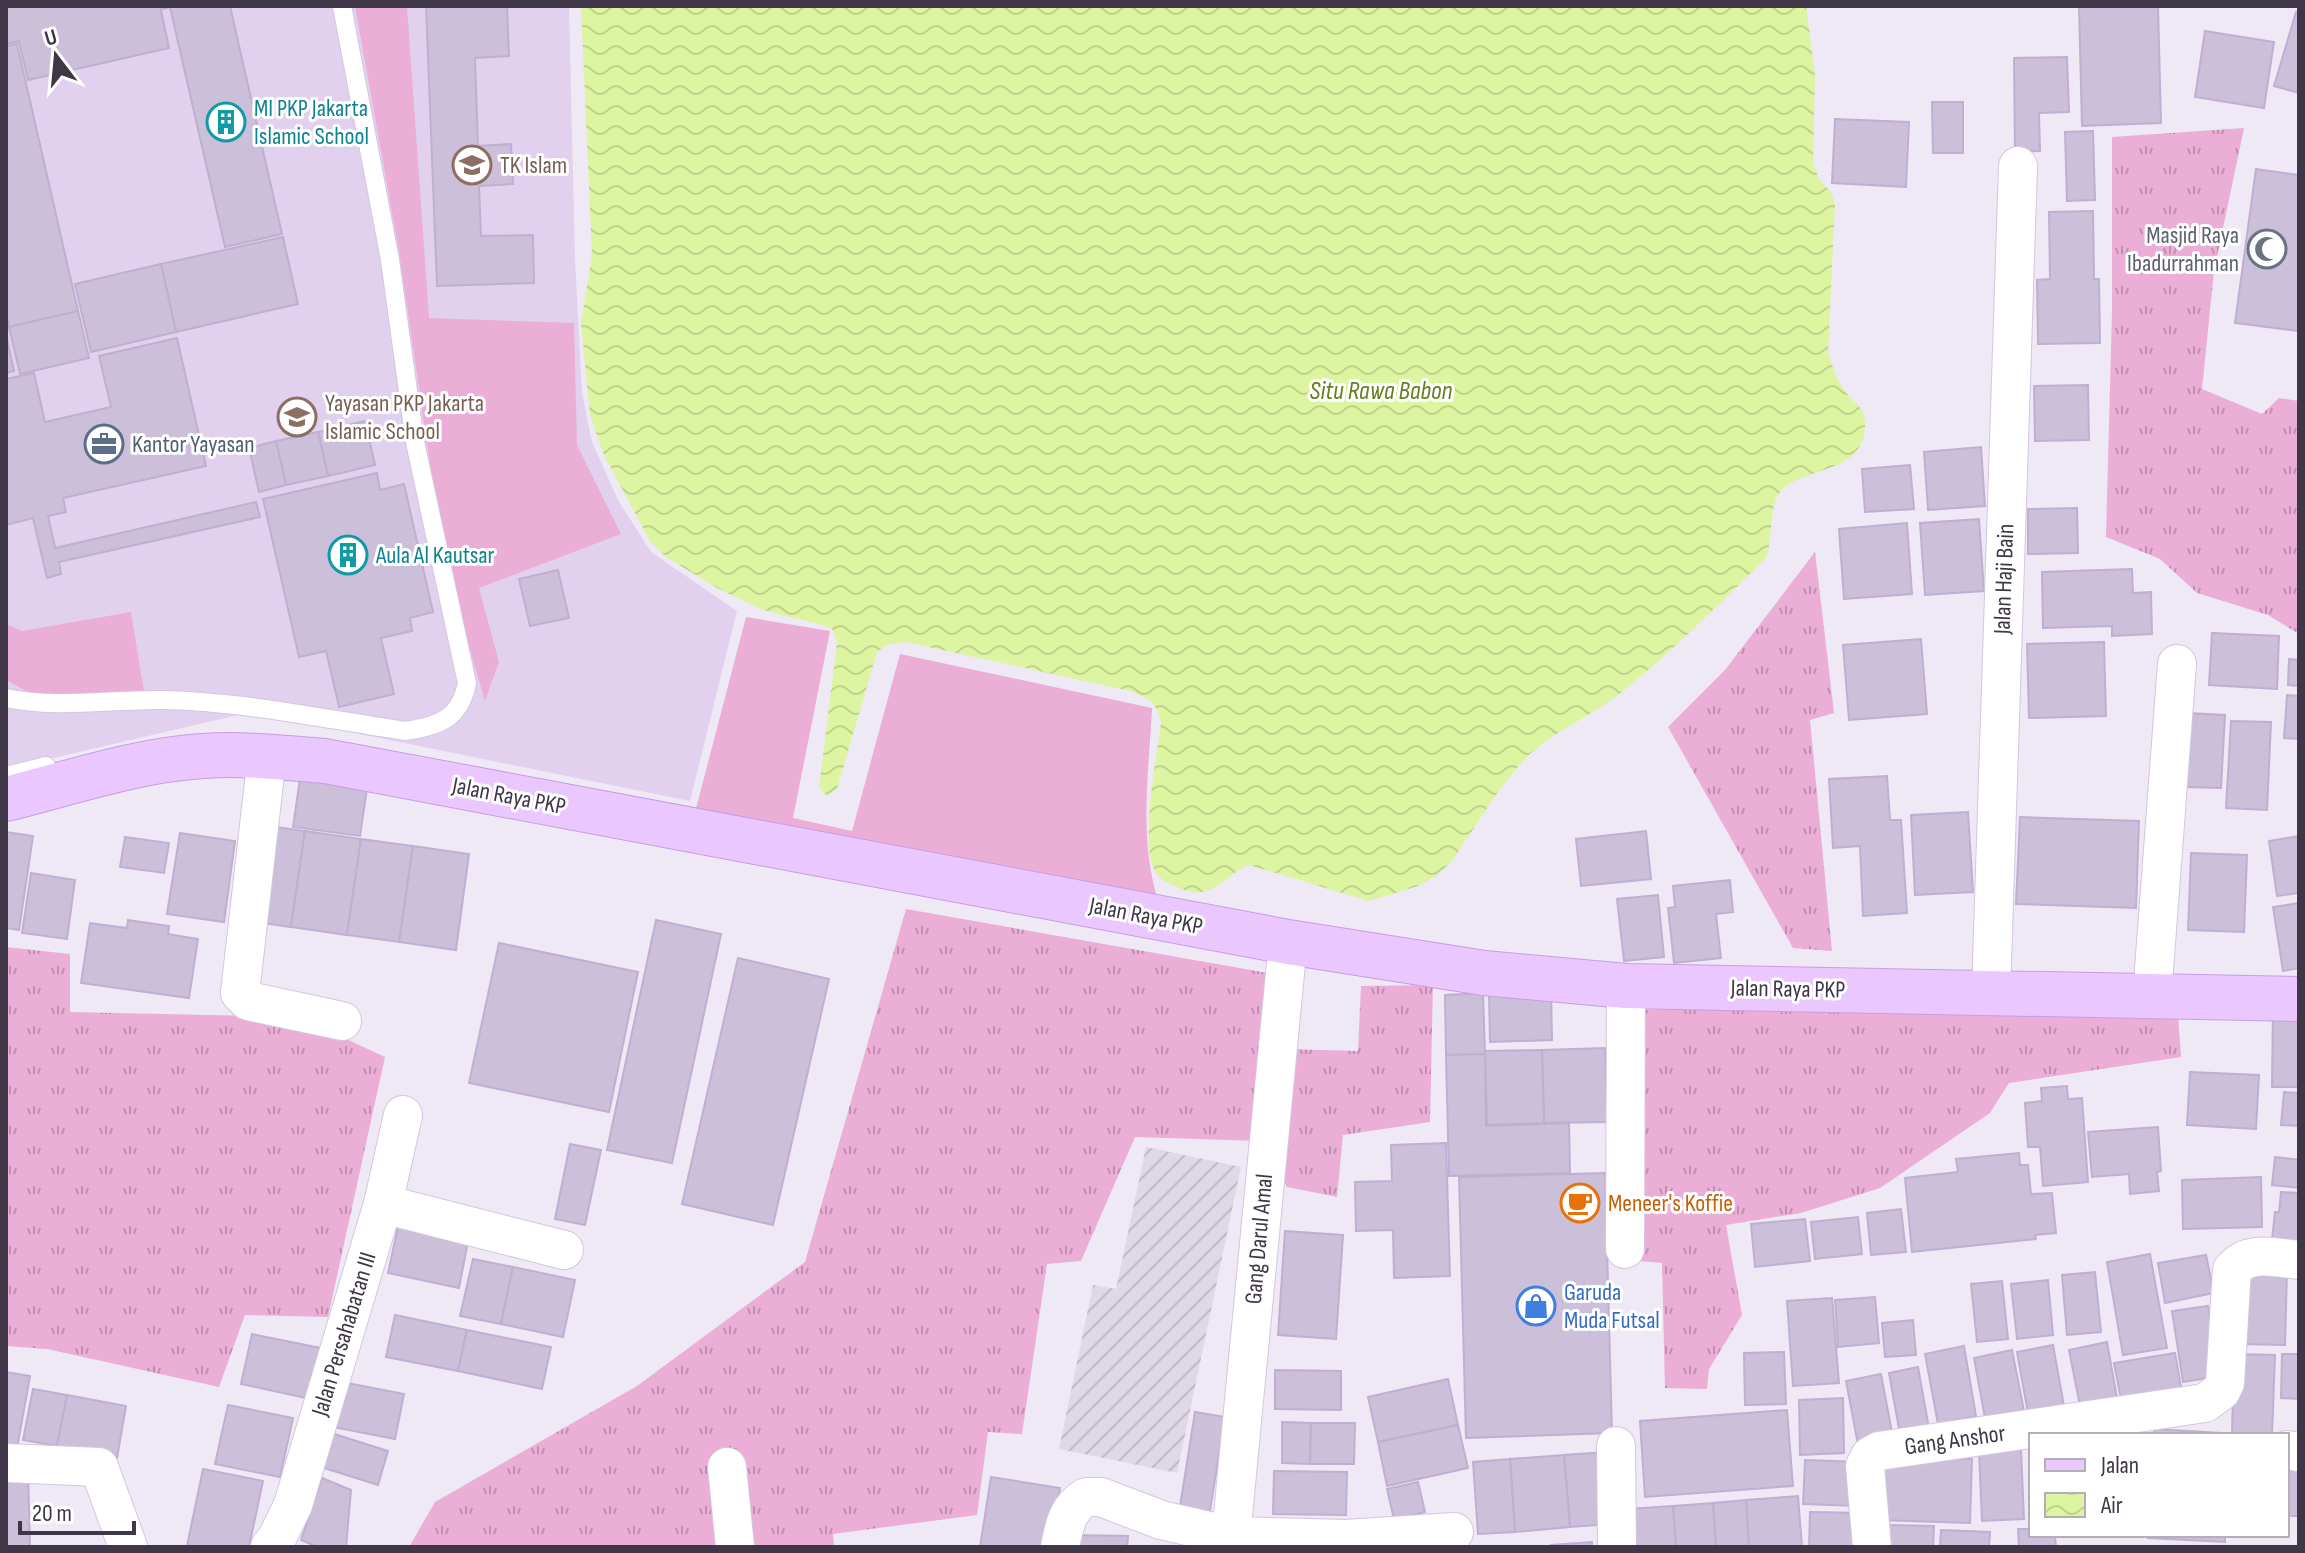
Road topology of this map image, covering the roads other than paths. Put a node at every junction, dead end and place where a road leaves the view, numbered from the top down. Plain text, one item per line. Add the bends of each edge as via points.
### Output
1 (346, 10) edge
2 (2018, 166) dead end
3 (2177, 664) dead end
4 (6, 698) edge
5 (267, 756) junction
6 (92, 758) dead end
7 (66, 762) dead end
8 (144, 764) junction
9 (6, 776) edge
10 (6, 799) edge
11 (1288, 942) junction
12 (1626, 986) junction
13 (1991, 993) junction
14 (2152, 996) junction
15 (2299, 999) edge
16 (342, 1021) dead end
17 (403, 1115) dead end
18 (383, 1204) junction
19 (1625, 1249) dead end
20 (564, 1250) dead end
21 (2299, 1260) edge
22 (1616, 1446) dead end
23 (6, 1463) edge
24 (727, 1467) dead end
25 (1454, 1532) dead end
26 (1231, 1536) junction
27 (128, 1547) edge
28 (270, 1547) edge
29 (735, 1547) edge
30 (1060, 1547) edge
31 (1617, 1547) edge
32 (1872, 1547) edge

1 - 4 lane via 390,260 415,442 467,683 464,699 443,721 405,731 234,703 30,703
2 - 13 street, Jalan Haji Bain
3 - 14 street
5 - 8 street, Jalan Raya PKP via 203,756
5 - 11 street, Jalan Raya PKP via 325,761
5 - 16 street via 240,993 248,1001
6 - 8 lane
7 - 9 lane
8 - 10 street, Jalan Raya PKP
11 - 12 street, Jalan Raya PKP via 1484,973
11 - 26 street, Gang Darul Amal
12 - 13 street, Jalan Raya PKP
12 - 19 street
13 - 14 street, Jalan Raya PKP
14 - 15 street, Jalan Raya PKP
17 - 18 street, Jalan Persahabatan III
18 - 20 street
18 - 28 street, Jalan Persahabatan III via 293,1505
21 - 32 street, Gang Anshor via 2254,1256 2232,1270 2225,1383 2205,1403 1870,1456 1865,1466
22 - 31 street
23 - 27 street via 99,1467
24 - 29 street
25 - 26 street via 1346,1539
26 - 30 street via 1086,1497 1065,1522

